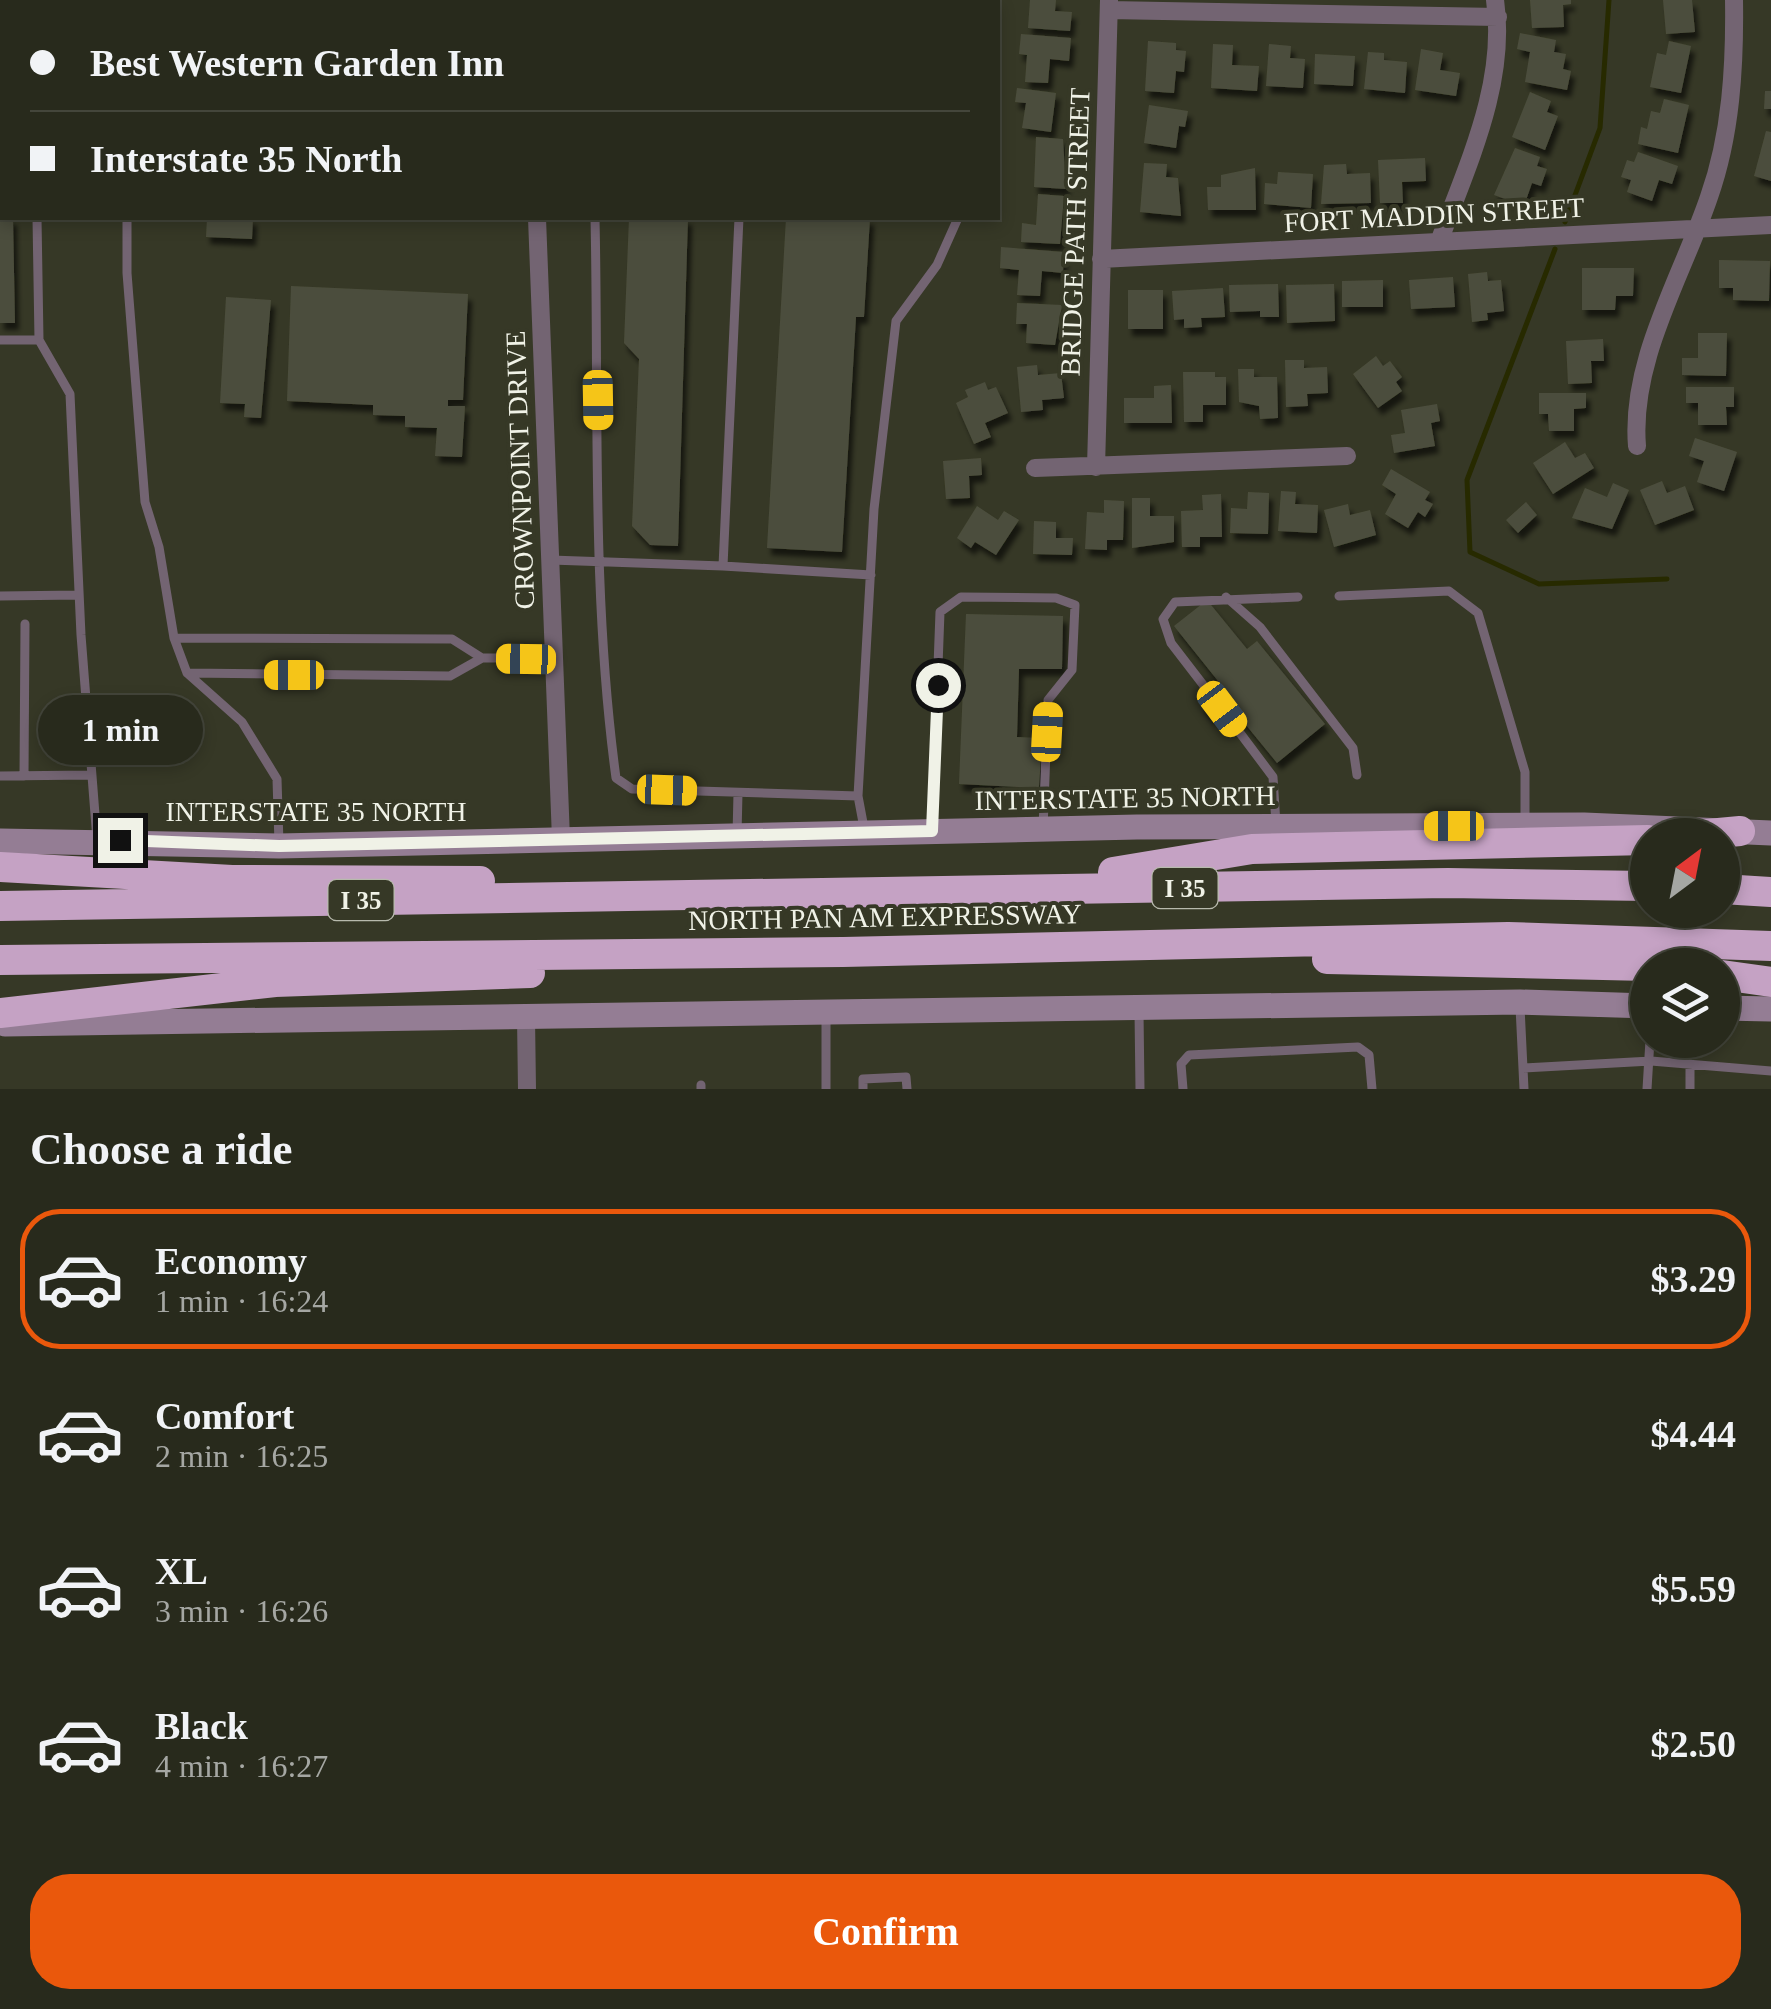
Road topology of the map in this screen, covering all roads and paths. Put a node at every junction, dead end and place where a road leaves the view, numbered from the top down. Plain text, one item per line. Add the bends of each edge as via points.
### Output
1 (1734, 0) edge
2 (1109, 5) edge
3 (1497, 9) edge
4 (37, 220) edge
5 (127, 220) edge
6 (538, 220) edge
7 (595, 220) edge
8 (738, 220) edge
9 (957, 220) edge
10 (1771, 225) edge
11 (1697, 229) junction
12 (1439, 242) junction
13 (1100, 260) junction
14 (0, 340) edge
15 (38, 340) junction
16 (1637, 446) dead end
17 (1347, 456) dead end
18 (1096, 466) junction
19 (1035, 468) dead end
20 (551, 560) junction
21 (602, 560) junction
22 (723, 566) junction
23 (870, 575) junction
24 (79, 595) junction
25 (0, 596) edge
26 (1339, 596) dead end
27 (1226, 597) junction
28 (1298, 597) dead end
29 (25, 624) dead end
30 (174, 638) junction
31 (482, 658) junction
32 (554, 658) junction
33 (187, 673) junction
34 (1211, 695) dead end
35 (1222, 709) dead end
36 (91, 775) junction
37 (1357, 775) dead end
38 (0, 776) edge
39 (24, 776) junction
40 (738, 792) junction
41 (858, 796) junction
42 (1525, 825) junction
43 (1276, 826) junction
44 (1043, 829) junction
45 (932, 831) junction
46 (1756, 832) edge
47 (865, 833) junction
48 (737, 836) junction
49 (561, 840) junction
50 (1630, 840) edge
51 (98, 841) junction
52 (0, 842) edge
53 (279, 846) junction
54 (0, 868) edge
55 (1630, 886) edge
56 (1740, 890) edge
57 (991, 892) junction
58 (1771, 892) edge
59 (722, 897) junction
60 (0, 906) edge
61 (1771, 946) edge
62 (1105, 947) junction
63 (844, 952) junction
64 (0, 960) edge
65 (1630, 965) edge
66 (1740, 978) edge
67 (1771, 982) edge
68 (1520, 1002) junction
69 (1630, 1005) edge
70 (1740, 1008) edge
71 (1139, 1009) junction
72 (1771, 1009) edge
73 (826, 1013) junction
74 (0, 1014) edge
75 (526, 1017) junction
76 (0, 1024) edge
77 (1651, 1058) edge
78 (1651, 1061) junction
79 (1690, 1064) junction
80 (1523, 1068) junction
81 (1771, 1072) edge
82 (527, 1089) edge
83 (826, 1089) edge
84 (863, 1089) edge
85 (906, 1089) edge
86 (1140, 1089) edge
87 (1182, 1089) edge
88 (1372, 1089) edge
89 (1524, 1089) edge
90 (1648, 1089) edge
91 (1690, 1089) edge

1 - 11 street via 1730,106
2 - 3 street
2 - 13 street, BRIDGE PATH STREET
3 - 12 street via 1488,100
4 - 15 lane
5 - 30 lane via 144,502
6 - 20 street, CROWNPOINT DRIVE
7 - 21 lane
8 - 22 lane
9 - 23 lane via 937,265 896,321
10 - 11 street, FORT MADDIN STREET
11 - 12 street, FORT MADDIN STREET
11 - 16 street via 1640,377
12 - 13 street, FORT MADDIN STREET
13 - 18 street, BRIDGE PATH STREET
14 - 15 lane
15 - 24 lane via 70,394
17 - 18 street
18 - 19 street
20 - 21 lane
20 - 32 street, CROWNPOINT DRIVE
21 - 22 lane
21 - 40 lane via 616,778 632,789
22 - 23 lane
23 - 41 lane
24 - 25 lane
24 - 36 lane
26 - 42 lane via 1449,591 1478,614 1525,772
27 - 28 lane
27 - 34 lane via 1175,602 1163,619 1171,643
27 - 37 lane via 1260,627 1353,748
29 - 39 lane
30 - 31 lane via 452,638
30 - 33 lane
31 - 32 lane
31 - 33 lane via 450,676
32 - 49 street, CROWNPOINT DRIVE
33 - 53 lane via 242,722 277,779
35 - 43 lane via 1273,777
36 - 39 lane
36 - 51 lane
38 - 39 lane
40 - 41 lane
40 - 48 lane
41 - 47 lane
42 - 43 main road, INTERSTATE 35 NORTH
42 - 46 main road, INTERSTATE 35 NORTH
43 - 44 main road, INTERSTATE 35 NORTH
44 - 45 main road, INTERSTATE 35 NORTH
44 - 45 lane via 1048,700 1072,670 1075,604 961,597 940,612
45 - 47 main road, INTERSTATE 35 NORTH
47 - 48 main road, INTERSTATE 35 NORTH
48 - 49 main road, INTERSTATE 35 NORTH
49 - 53 main road, INTERSTATE 35 NORTH
50 - 57 highway via 1252,849
51 - 52 main road, INTERSTATE 35 NORTH
51 - 53 main road, INTERSTATE 35 NORTH
54 - 59 highway via 232,880 430,878
55 - 57 highway, NORTH PAN AM EXPRESSWAY / I 35
56 - 58 highway
57 - 59 highway, NORTH PAN AM EXPRESSWAY / I 35
59 - 60 highway, NORTH PAN AM EXPRESSWAY / I 35
61 - 62 highway, NORTH PAN AM EXPRESSWAY / I 35 via 1508,937
62 - 63 highway, NORTH PAN AM EXPRESSWAY / I 35
62 - 65 highway via 1376,962
63 - 64 highway, NORTH PAN AM EXPRESSWAY / I 35
63 - 74 highway via 588,972 274,982
66 - 67 highway
68 - 69 main road
68 - 71 main road
68 - 80 lane
70 - 72 main road
71 - 73 main road
71 - 86 lane
73 - 75 main road
73 - 83 lane
75 - 76 main road
75 - 82 street
77 - 78 lane
78 - 79 lane
78 - 80 lane
78 - 90 lane
79 - 81 lane
79 - 91 lane
80 - 89 lane
84 - 85 lane via 863,1079 906,1077
87 - 88 lane via 1182,1064 1189,1055 1358,1046 1369,1055

